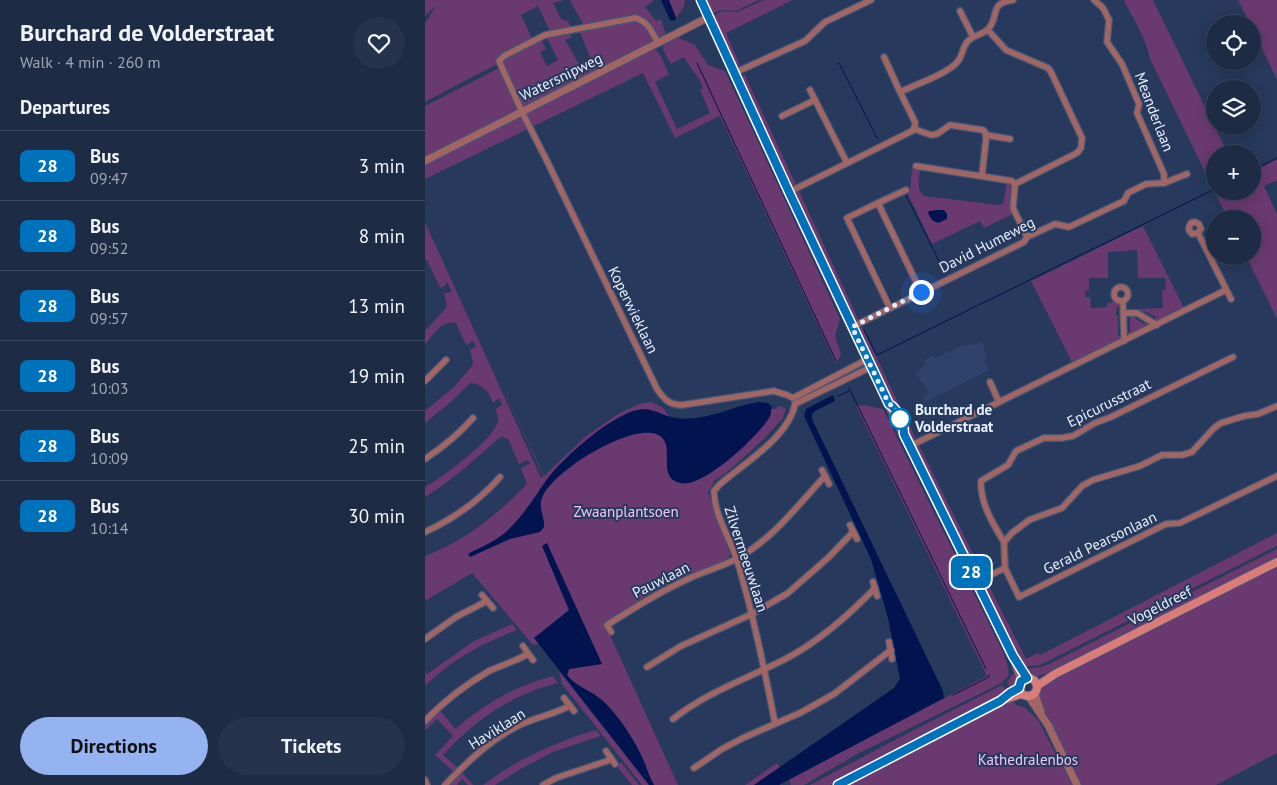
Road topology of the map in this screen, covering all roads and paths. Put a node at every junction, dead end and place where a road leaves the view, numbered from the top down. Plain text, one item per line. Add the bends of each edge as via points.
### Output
1 (701, 0) edge
2 (871, 0) edge
3 (1013, 0) edge
4 (1093, 0) edge
5 (960, 11) dead end
6 (709, 17) junction
7 (988, 30) junction
8 (973, 37) junction
9 (657, 43) junction
10 (884, 57) dead end
11 (734, 73) junction
12 (810, 90) dead end
13 (900, 92) junction
14 (815, 100) junction
15 (522, 112) junction
16 (782, 116) dead end
17 (914, 129) junction
18 (986, 135) junction
19 (1010, 139) dead end
20 (425, 161) edge
21 (847, 163) junction
22 (915, 166) dead end
23 (1187, 174) dead end
24 (981, 176) junction
25 (1164, 183) junction
26 (1015, 184) junction
27 (906, 190) dead end
28 (789, 192) junction
29 (878, 203) junction
30 (1197, 234) dead end
31 (1027, 237) junction
32 (1226, 290) junction
33 (921, 292) junction
34 (1231, 299) dead end
35 (1123, 302) dead end
36 (891, 308) junction
37 (1124, 313) junction
38 (1157, 324) junction
39 (852, 327) junction
40 (1124, 340) junction
41 (1233, 357) dead end
42 (868, 359) junction
43 (446, 360) dead end
44 (871, 367) junction
45 (425, 381) edge
46 (990, 382) dead end
47 (794, 401) junction
48 (999, 402) junction
49 (1277, 406) edge
50 (473, 418) dead end
51 (910, 446) junction
52 (425, 459) edge
53 (822, 470) dead end
54 (500, 476) dead end
55 (825, 476) junction
56 (1277, 476) edge
57 (829, 484) dead end
58 (850, 525) dead end
59 (425, 532) edge
60 (853, 532) junction
61 (857, 539) dead end
62 (1003, 542) junction
63 (736, 559) junction
64 (1277, 562) edge
65 (1005, 568) junction
66 (976, 582) junction
67 (482, 594) dead end
68 (877, 596) dead end
69 (487, 602) junction
70 (493, 608) dead end
71 (752, 614) junction
72 (611, 632) dead end
73 (425, 639) edge
74 (889, 642) dead end
75 (523, 646) dead end
76 (891, 650) junction
77 (528, 654) junction
78 (892, 659) dead end
79 (533, 660) dead end
80 (647, 667) dead end
81 (764, 669) junction
82 (1028, 687) junction
83 (564, 698) dead end
84 (569, 706) junction
85 (573, 712) dead end
86 (673, 719) dead end
87 (425, 720) edge
88 (775, 723) junction
89 (606, 751) dead end
90 (611, 758) junction
91 (615, 764) dead end
92 (694, 768) dead end
93 (425, 780) edge
94 (427, 785) edge
95 (445, 785) edge
96 (543, 785) edge
97 (838, 785) edge
98 (1077, 785) edge

1 - 6 street
2 - 11 street via 825,22 805,41
3 - 7 street via 999,5
4 - 25 street, Meanderlaan via 1103,8 1109,20 1107,42 1122,64 1139,104 1137,113 1164,174
5 - 8 street
6 - 9 street, Watersnipweg
6 - 11 street
7 - 8 street
7 - 26 street via 1007,50 1048,68 1081,138 1081,148 1077,153
8 - 13 street via 952,68
9 - 15 street, Watersnipweg
9 - 15 street, Koperwieklaan via 649,26 635,18 547,35 533,41 499,61
10 - 13 street
11 - 28 street
12 - 14 street
13 - 17 street via 915,122
14 - 16 street
14 - 21 street
15 - 20 street, Watersnipweg
15 - 47 street, Koperwieklaan via 664,399 683,405 774,391
17 - 18 street via 931,135 951,125 979,128
17 - 21 street
18 - 19 street
18 - 24 street
21 - 28 street
22 - 24 street
23 - 25 street, David Humeweg
24 - 26 street
25 - 31 street, David Humeweg via 1146,184 1128,193 1124,202 1069,227 1055,224
26 - 31 street via 1013,208
27 - 29 street
28 - 39 street
29 - 33 street
29 - 36 street via 847,218
30 - 32 street
31 - 33 street, David Humeweg via 1024,242
32 - 34 street
32 - 38 street
33 - 36 street, David Humeweg
35 - 37 street
36 - 39 street, David Humeweg
37 - 38 street via 1137,313
37 - 40 street
38 - 40 street
39 - 42 street
40 - 48 street
41 - 62 street, Epicurusstraat via 1073,436 1044,438 1016,451 1008,465 983,478 981,484 990,518
42 - 44 street
42 - 47 street
43 - 45 street
44 - 47 street
44 - 51 street
46 - 48 street
47 - 63 street, Zilvermeeuwlaan via 792,416 784,427 714,491 716,506
48 - 51 street
49 - 62 street via 1221,423 1192,452 1162,455 1140,466 1093,480 1082,486 1062,508 1029,520
50 - 52 street via 448,443
51 - 66 street
53 - 55 street
54 - 59 street via 479,498
55 - 57 street
55 - 63 street via 781,524
56 - 65 street, Gerald Pearsonlaan via 1180,524 1166,524 1019,597
58 - 60 street
60 - 61 street
60 - 71 street via 789,593
62 - 65 street
63 - 71 street, Zilvermeeuwlaan
63 - 72 street, Pauwlaan via 692,577 639,605 607,625
64 - 82 main road, Vogeldreef
65 - 66 street
66 - 82 street
67 - 69 street
68 - 81 street via 874,585 852,612 826,633
69 - 70 street
69 - 73 street via 456,617
71 - 80 street via 681,646
71 - 81 street, Zilvermeeuwlaan
74 - 76 street
75 - 77 street
76 - 78 street
76 - 88 street via 834,694
77 - 79 street
77 - 87 street via 491,670 469,684
81 - 86 street via 708,695
81 - 88 street, Zilvermeeuwlaan
82 - 97 main road, Vogeldreef
82 - 98 street
83 - 84 street
84 - 85 street
84 - 95 street, Haviklaan via 520,725 485,747
88 - 92 street via 722,749
89 - 90 street
90 - 91 street
90 - 96 street
93 - 94 street

